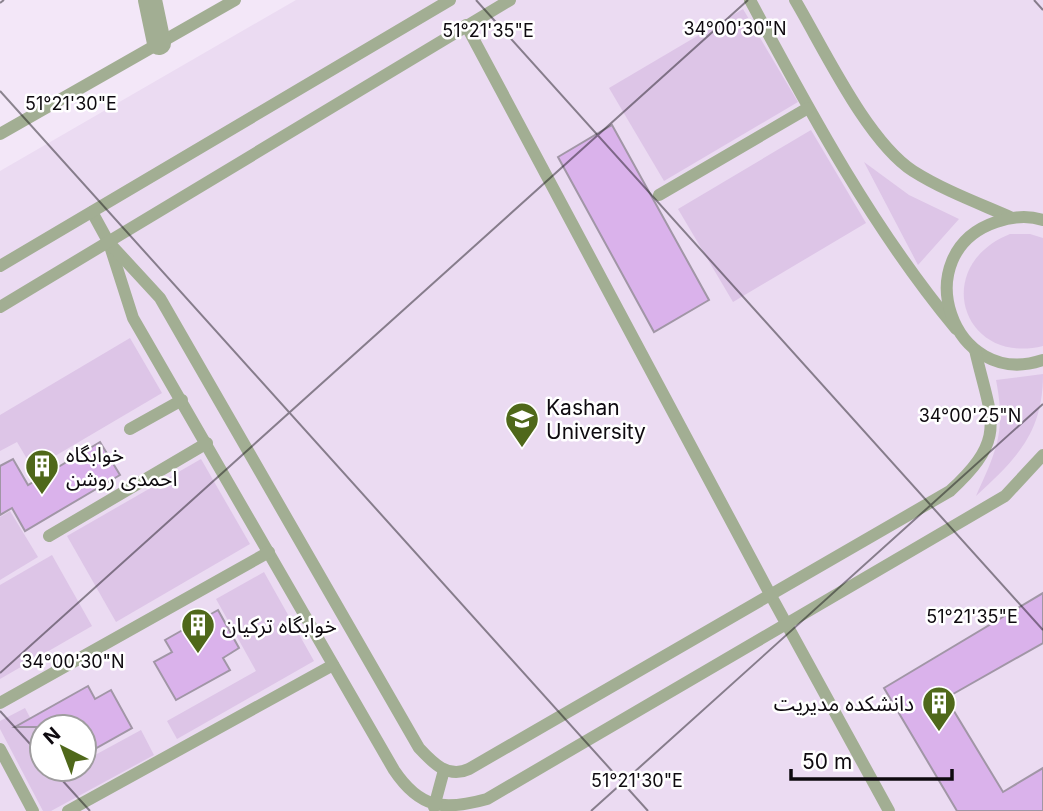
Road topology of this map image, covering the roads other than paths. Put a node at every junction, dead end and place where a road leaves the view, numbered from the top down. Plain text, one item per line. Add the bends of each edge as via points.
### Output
1 (150, 0) edge
2 (234, 0) edge
3 (450, 0) edge
4 (510, 0) edge
5 (750, 0) edge
6 (795, 0) edge
7 (467, 25) junction
8 (159, 43) junction
9 (808, 108) junction
10 (0, 134) edge
11 (659, 195) dead end
12 (92, 212) junction
13 (1010, 217) junction
14 (1042, 219) edge
15 (109, 243) junction
16 (0, 266) edge
17 (0, 307) edge
18 (956, 328) junction
19 (975, 350) junction
20 (1043, 360) edge
21 (182, 400) junction
22 (130, 429) dead end
23 (207, 443) junction
24 (1043, 455) edge
25 (49, 536) dead end
26 (269, 552) junction
27 (770, 594) junction
28 (786, 625) junction
29 (334, 665) junction
30 (0, 702) edge
31 (0, 749) edge
32 (444, 769) junction
33 (434, 807) junction
34 (33, 811) edge
35 (68, 811) edge
36 (889, 811) edge

1 - 8 street
2 - 8 lane
3 - 12 lane
4 - 7 lane
5 - 9 lane
6 - 13 lane via 884,144 911,170
7 - 15 lane
7 - 27 lane
8 - 10 lane
9 - 11 lane
9 - 18 lane via 909,271
12 - 15 lane
12 - 16 lane
13 - 14 lane
13 - 18 lane via 982,226 961,246 948,272 946,301
15 - 17 lane
15 - 21 lane via 133,318
15 - 32 lane via 160,298 419,748
18 - 19 lane
19 - 20 lane via 1001,363 1030,365
19 - 27 lane via 992,426 986,451 971,471 921,509
21 - 22 lane
21 - 23 lane
23 - 25 lane
23 - 26 lane
24 - 28 lane via 1005,496
26 - 29 lane
26 - 30 lane
27 - 28 lane
27 - 32 lane via 469,769
28 - 33 lane via 487,799 454,810
28 - 36 lane
29 - 33 lane via 405,786
29 - 35 lane
31 - 34 lane
32 - 33 lane

